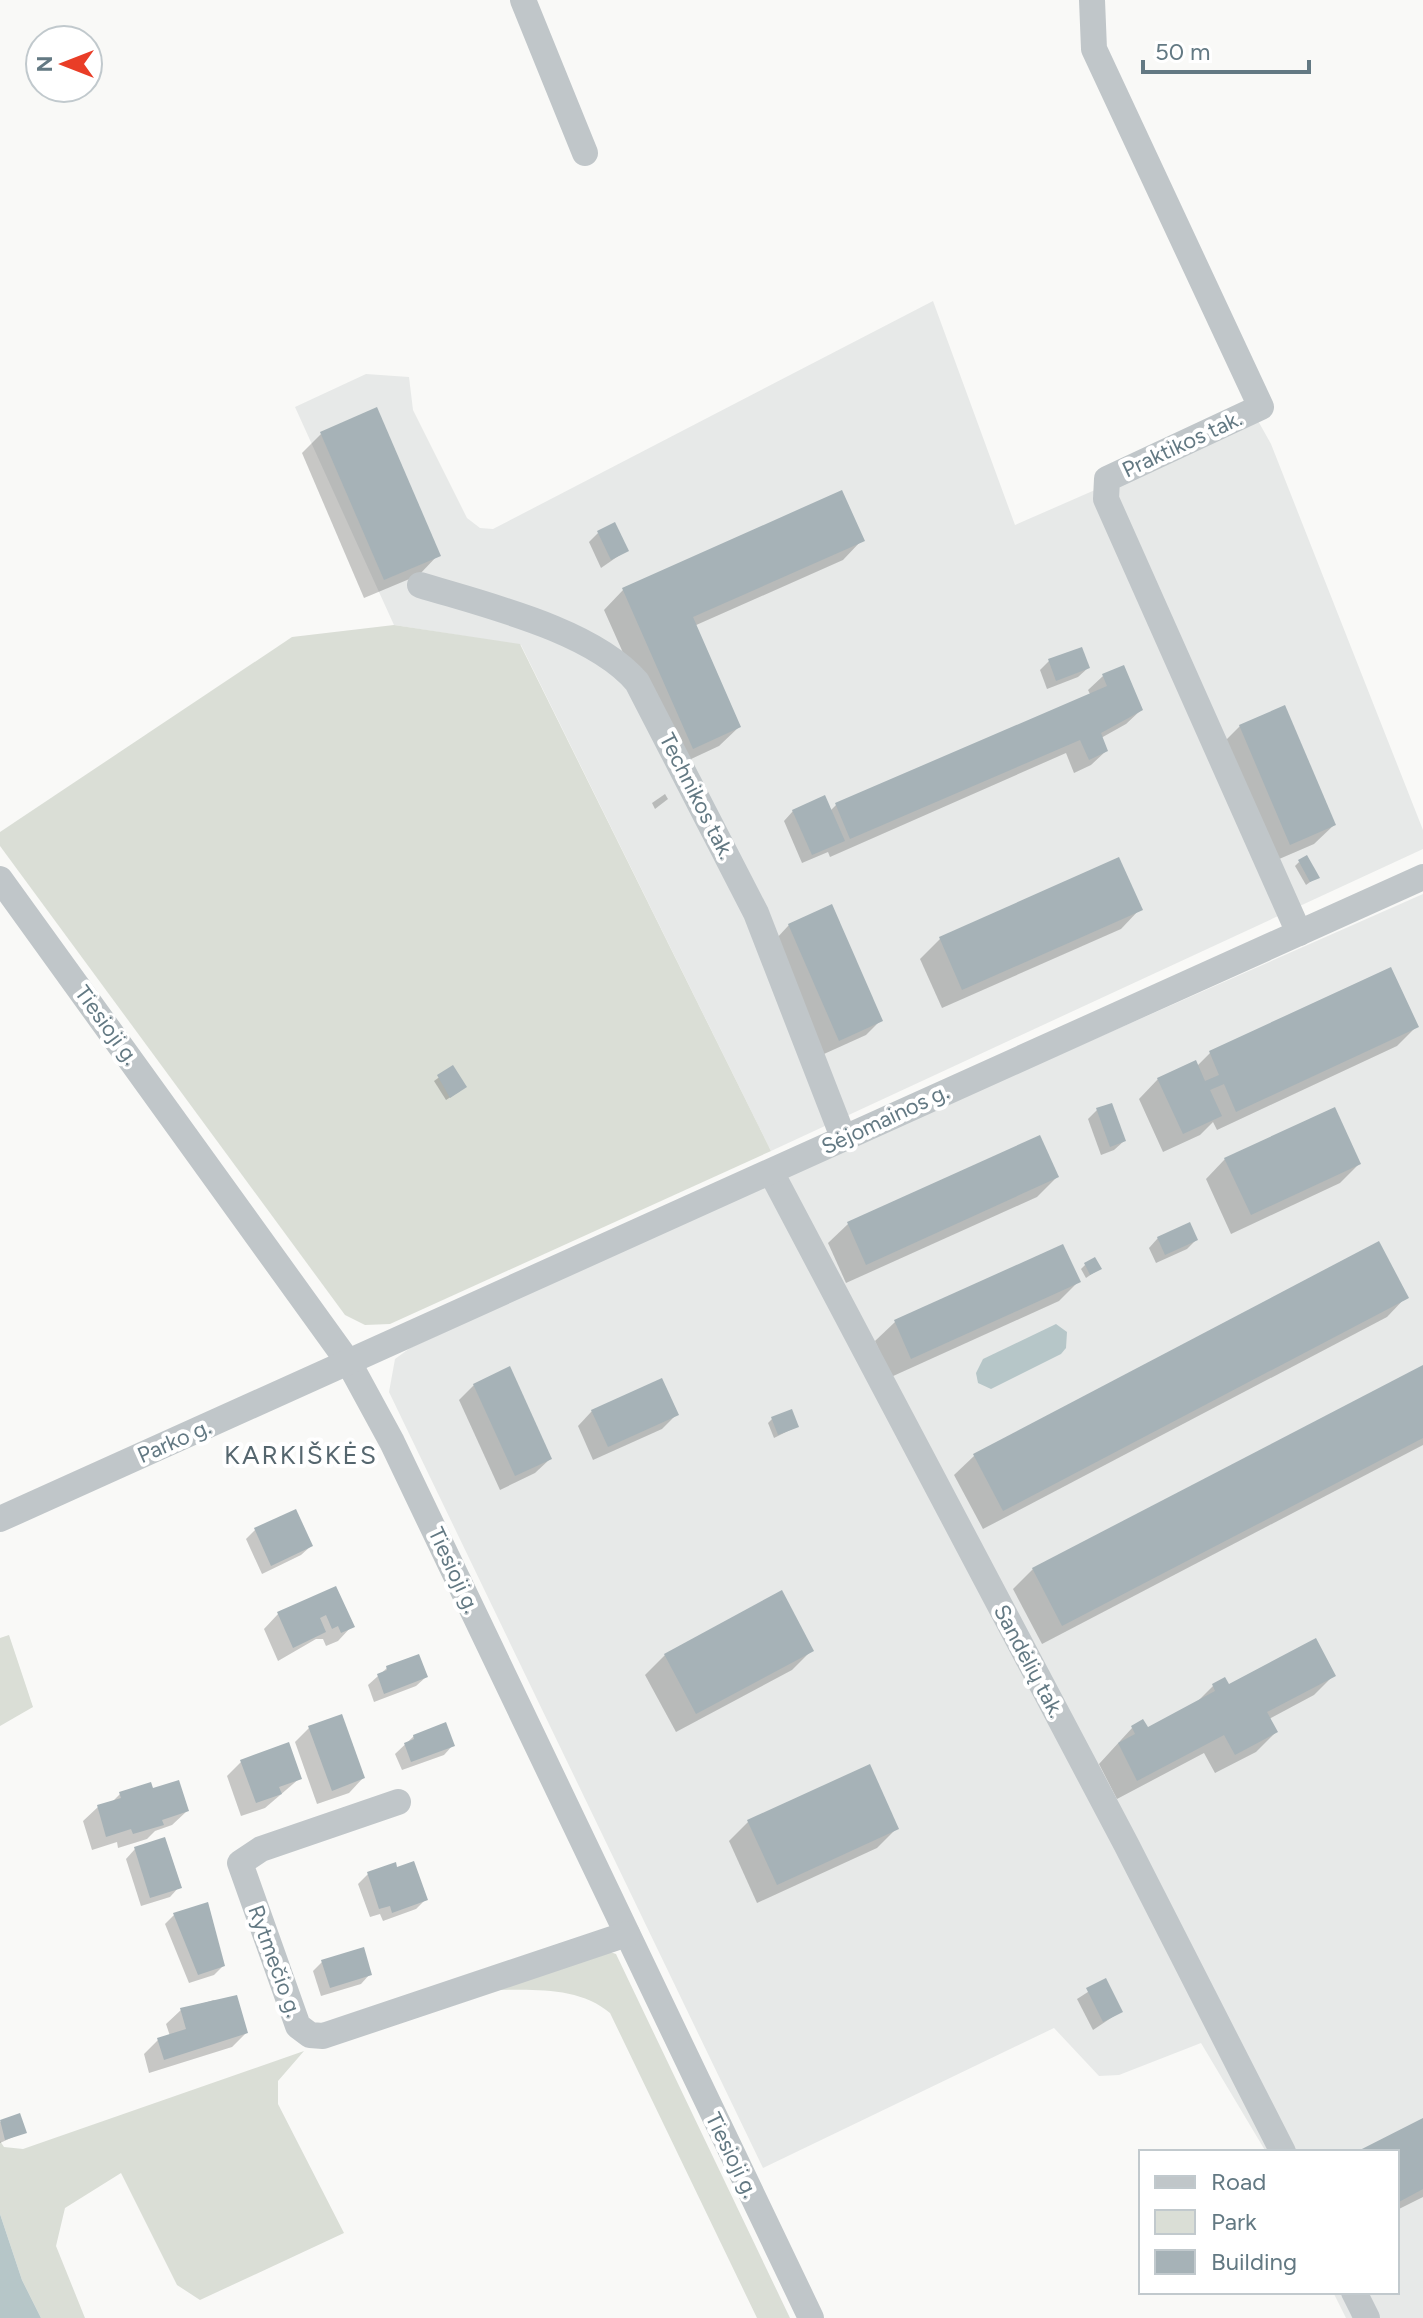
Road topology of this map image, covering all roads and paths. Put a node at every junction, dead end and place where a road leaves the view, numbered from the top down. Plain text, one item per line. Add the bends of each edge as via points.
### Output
1 (523, 0) edge
2 (1092, 0) edge
3 (585, 153) dead end
4 (420, 585) dead end
5 (1423, 877) edge
6 (0, 879) edge
7 (1299, 933) junction
8 (843, 1137) junction
9 (771, 1172) junction
10 (349, 1363) junction
11 (0, 1519) edge
12 (398, 1802) dead end
13 (627, 1934) junction
14 (1282, 2150) edge
15 (1355, 2294) edge
16 (811, 2318) edge
17 (1367, 2318) edge

1 - 3 street
2 - 7 street, Praktikos tak. via 1094,49 1261,407 1107,479 1106,499
4 - 8 street, Technikos tak. via 594,646 622,664 637,682 756,913
5 - 7 street, Sėjomainos g.
6 - 10 street, Tiesioji g.
7 - 8 street, Sėjomainos g.
8 - 9 street, Sėjomainos g.
9 - 10 street, Sėjomainos g.
9 - 14 street, Sandėlių tak.
10 - 11 street, Parko g.
10 - 13 street, Tiesioji g. via 392,1442
12 - 13 street, Rytmečio g. via 261,1849 240,1863 298,2026 310,2035 323,2036
13 - 16 street, Tiesioji g.
15 - 17 street

